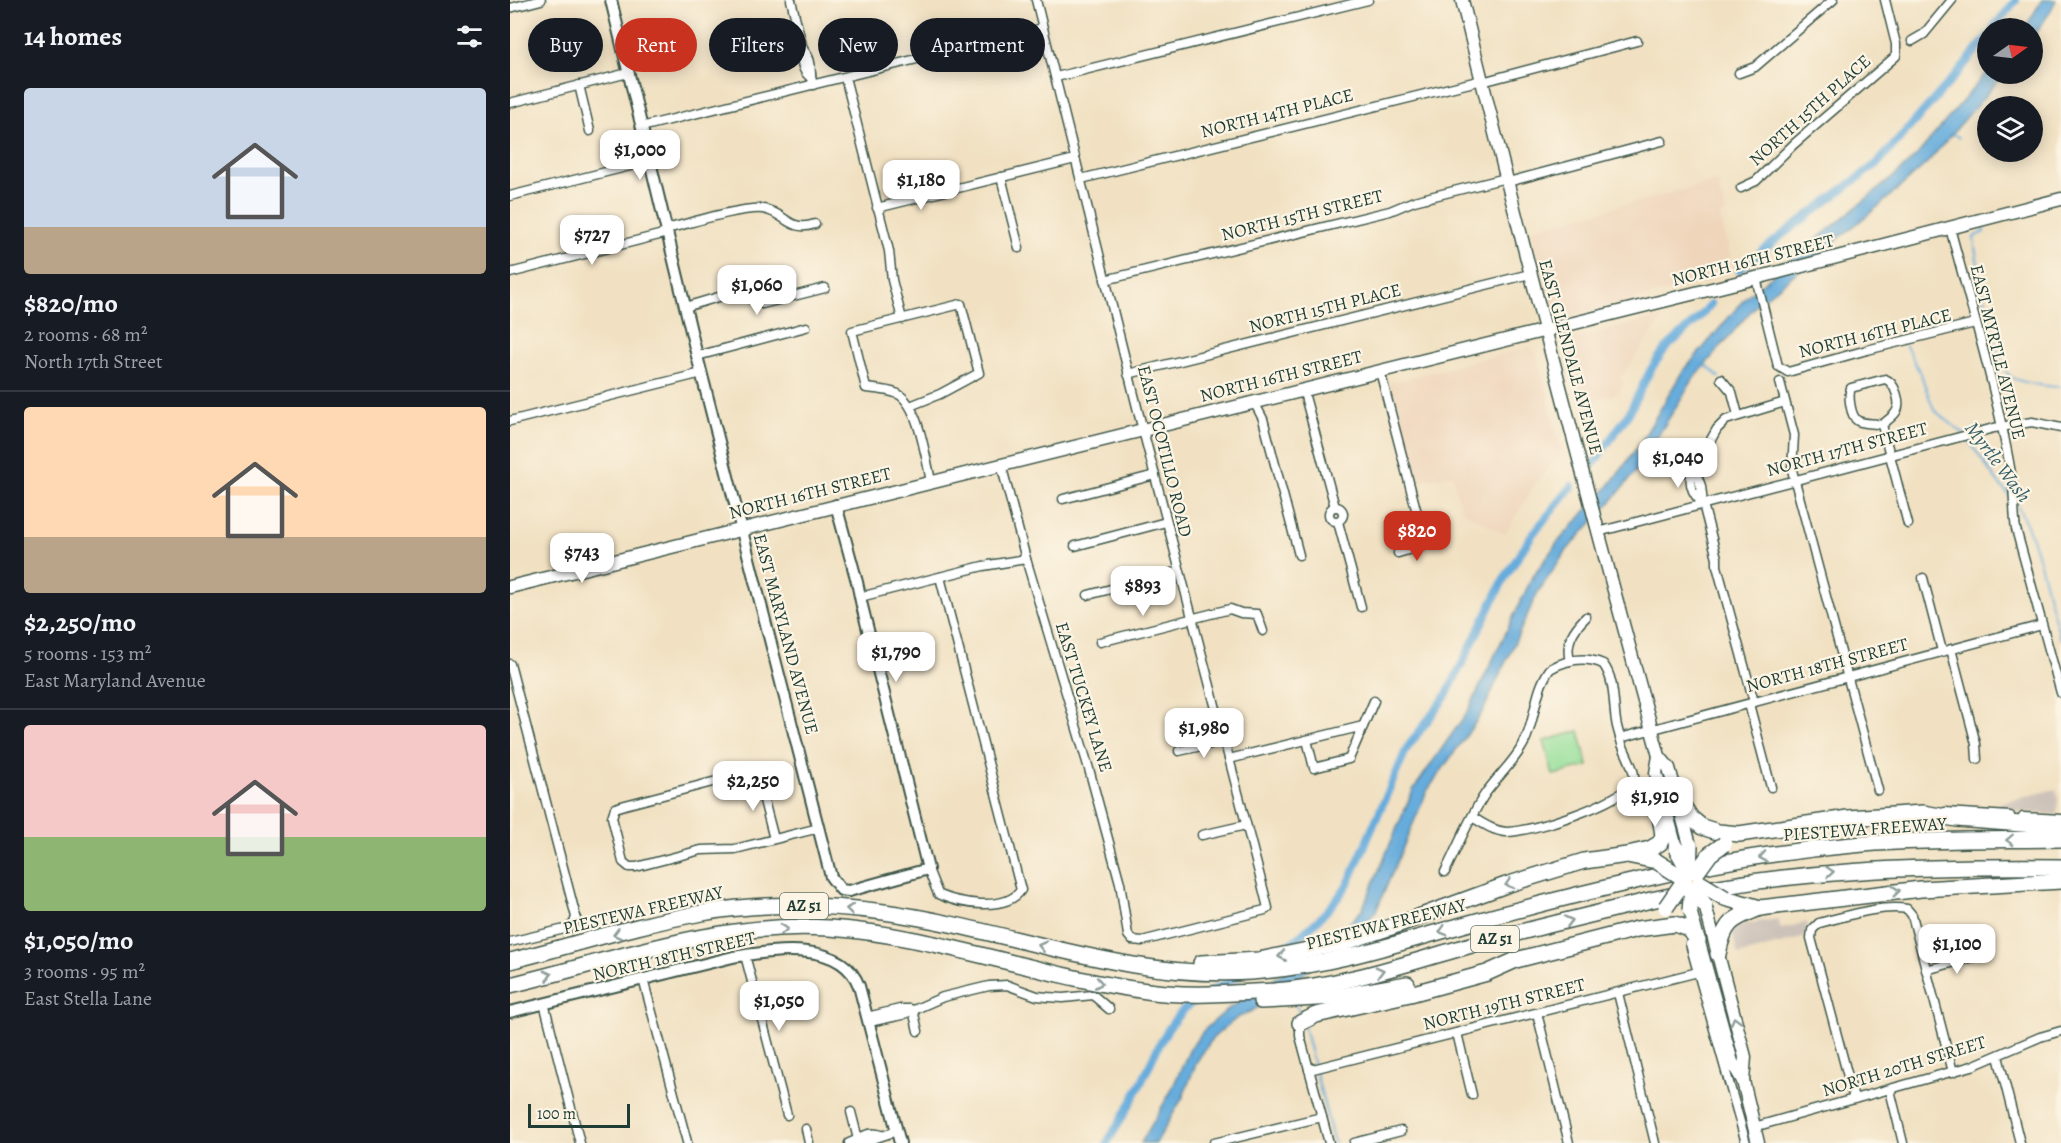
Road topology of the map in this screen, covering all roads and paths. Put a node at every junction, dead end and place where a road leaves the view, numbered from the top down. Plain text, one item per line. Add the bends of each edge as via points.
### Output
1 (542, 0) edge
2 (611, 0) edge
3 (791, 0) edge
4 (1036, 0) edge
5 (1368, 0) edge
6 (1462, 0) edge
7 (1833, 0) edge
8 (1885, 0) edge
9 (1948, 2) edge
10 (510, 8) edge
11 (1040, 18) edge
12 (1045, 36) edge
13 (1637, 41) dead end
14 (1912, 41) dead end
15 (910, 61) edge
16 (628, 73) junction
17 (1739, 73) dead end
18 (845, 77) junction
19 (1056, 77) junction
20 (812, 81) junction
21 (1482, 81) junction
22 (579, 85) junction
23 (510, 103) edge
24 (641, 127) junction
25 (590, 131) dead end
26 (1662, 141) dead end
27 (1075, 159) junction
28 (650, 161) junction
29 (1001, 177) junction
30 (1080, 179) junction
31 (1507, 180) junction
32 (1741, 188) dead end
33 (510, 196) edge
34 (2061, 200) edge
35 (878, 208) junction
36 (815, 224) dead end
37 (1950, 228) junction
38 (667, 231) junction
39 (1019, 248) dead end
40 (510, 273) edge
41 (1530, 274) junction
42 (1753, 279) junction
43 (1105, 280) junction
44 (825, 288) dead end
45 (685, 307) junction
46 (902, 319) junction
47 (1975, 323) junction
48 (806, 327) dead end
49 (1544, 331) junction
50 (697, 356) junction
51 (1380, 371) junction
52 (702, 373) junction
53 (1128, 374) junction
54 (1721, 379) dead end
55 (1780, 382) dead end
56 (1304, 390) junction
57 (1254, 402) junction
58 (1785, 402) junction
59 (909, 406) junction
60 (1738, 415) junction
61 (510, 421) edge
62 (1882, 425) junction
63 (2001, 426) junction
64 (2061, 428) edge
65 (1142, 429) junction
66 (1890, 455) junction
67 (1001, 464) junction
68 (1155, 475) junction
69 (1795, 480) junction
70 (931, 481) junction
71 (1063, 499) dead end
72 (1703, 504) junction
73 (836, 505) junction
74 (1166, 522) junction
75 (1908, 524) dead end
76 (1596, 527) junction
77 (741, 529) junction
78 (1075, 546) dead end
79 (1398, 553) dead end
80 (1296, 556) dead end
81 (1026, 559) junction
82 (1179, 571) junction
83 (940, 577) junction
84 (1923, 578) dead end
85 (510, 587) edge
86 (1088, 595) dead end
87 (860, 597) junction
88 (1361, 607) dead end
89 (1586, 617) dead end
90 (1192, 618) junction
91 (2042, 625) junction
92 (1263, 631) dead end
93 (1100, 642) dead end
94 (1951, 649) junction
95 (1942, 651) junction
96 (1570, 661) junction
97 (510, 664) edge
98 (1847, 676) junction
99 (2061, 693) edge
100 (1374, 701) dead end
101 (1751, 703) junction
102 (1363, 726) junction
103 (1651, 730) junction
104 (1620, 738) junction
105 (1307, 740) junction
106 (1224, 741) junction
107 (1179, 751) dead end
108 (1229, 759) junction
109 (1977, 759) dead end
110 (1771, 787) dead end
111 (1878, 790) dead end
112 (1670, 799) junction
113 (1923, 813) junction
114 (1472, 817) junction
115 (2061, 819) edge
116 (1246, 825) junction
117 (2061, 827) edge
118 (819, 828) junction
119 (1739, 834) junction
120 (1202, 835) dead end
121 (774, 839) junction
122 (2061, 839) edge
123 (1683, 847) joint
124 (1627, 855) junction
125 (2061, 867) edge
126 (928, 869) junction
127 (1445, 872) dead end
128 (1690, 879) junction
129 (2061, 881) edge
130 (1268, 908) joint
131 (1698, 908) junction
132 (1760, 908) junction
133 (1637, 929) junction
134 (510, 942) edge
135 (1694, 943) junction
136 (1718, 954) junction
137 (745, 955) junction
138 (1981, 955) dead end
139 (1516, 960) junction
140 (510, 961) edge
141 (1198, 968) junction
142 (1926, 970) junction
143 (1702, 971) junction
144 (643, 979) junction
145 (514, 985) edge
146 (1618, 993) junction
147 (1196, 994) junction
148 (544, 1003) junction
149 (1109, 1009) dead end
150 (913, 1010) junction
151 (510, 1012) edge
152 (1537, 1013) junction
153 (868, 1019) junction
154 (1300, 1023) joint
155 (918, 1030) dead end
156 (2061, 1031) edge
157 (1457, 1033) junction
158 (1998, 1056) junction
159 (1309, 1070) junction
160 (1953, 1072) junction
161 (1743, 1081) junction
162 (1890, 1090) junction
163 (1472, 1095) dead end
164 (1854, 1099) junction
165 (851, 1112) dead end
166 (787, 1115) dead end
167 (1322, 1117) junction
168 (1755, 1127) junction
169 (806, 1129) dead end
170 (897, 1131) junction
171 (1401, 1131) dead end
172 (687, 1142) edge
173 (859, 1142) edge
174 (580, 1143) edge
175 (809, 1143) edge
176 (849, 1143) edge
177 (900, 1143) edge
178 (1214, 1143) edge
179 (1329, 1143) edge
180 (1354, 1143) edge
181 (1569, 1143) edge
182 (1655, 1143) edge
183 (1754, 1143) edge
184 (1903, 1143) edge
185 (2020, 1143) edge

1 - 10 street
2 - 16 street, EAST MARYLAND AVENUE
3 - 20 street via 803,49 809,56 807,63 813,70
4 - 11 street, EAST OCOTILLO ROAD
5 - 19 street
6 - 21 main road, EAST GLENDALE AVENUE
7 - 17 street via 1755,67
8 - 32 street, NORTH 15TH PLACE via 1896,56 1756,181
9 - 14 street via 1924,34
12 - 19 street, EAST OCOTILLO ROAD
13 - 21 street, NORTH 14TH PLACE
15 - 18 street
16 - 22 street
16 - 24 street, EAST MARYLAND AVENUE
18 - 20 street
18 - 35 street
19 - 27 street, EAST OCOTILLO ROAD
20 - 24 street
21 - 30 street, NORTH 14TH PLACE
21 - 31 main road, EAST GLENDALE AVENUE
22 - 23 street
22 - 25 street
24 - 28 street, EAST MARYLAND AVENUE
26 - 31 street, NORTH 15TH STREET
27 - 29 street
27 - 30 street, EAST OCOTILLO ROAD
28 - 33 street
28 - 38 street, EAST MARYLAND AVENUE
29 - 35 street
29 - 39 street
30 - 43 street, EAST OCOTILLO ROAD
31 - 41 main road, EAST GLENDALE AVENUE
31 - 43 street, NORTH 15TH STREET
34 - 37 main road, NORTH 16TH STREET
35 - 46 street
36 - 38 street via 803,228 766,209 750,209
37 - 42 main road, NORTH 16TH STREET
37 - 47 street, EAST MYRTLE AVENUE
38 - 40 street
38 - 45 street, EAST MARYLAND AVENUE
41 - 49 main road, EAST GLENDALE AVENUE
41 - 53 street, NORTH 15TH PLACE
42 - 47 street, NORTH 16TH PLACE via 1778,366 1788,372
42 - 49 main road, NORTH 16TH STREET
43 - 53 street, EAST OCOTILLO ROAD
44 - 45 street via 762,304 732,293
45 - 50 street, EAST MARYLAND AVENUE
46 - 59 street via 852,331 866,388 899,395
46 - 59 street via 961,304 979,373
47 - 63 street, EAST MYRTLE AVENUE
48 - 50 street
49 - 51 main road, NORTH 16TH STREET
49 - 76 main road, EAST GLENDALE AVENUE
50 - 52 street, EAST MARYLAND AVENUE
51 - 56 main road, NORTH 16TH STREET
51 - 79 street via 1425,545
52 - 61 street
52 - 77 street, EAST MARYLAND AVENUE
53 - 65 street, EAST OCOTILLO ROAD
54 - 60 street via 1732,392
55 - 58 street
56 - 57 main road, NORTH 16TH STREET
56 - 88 street via 1335,507 1329,516 1338,522
57 - 65 main road, NORTH 16TH STREET
57 - 80 street via 1263,419
58 - 60 street
58 - 69 street via 1794,435
59 - 70 street via 916,418
60 - 72 street via 1717,429 1695,470
62 - 62 street via 1855,418 1849,398 1851,388 1885,379 1891,381 1899,407
62 - 66 street
63 - 64 street, NORTH 17TH STREET via 2032,422
63 - 66 street, NORTH 17TH STREET
63 - 91 street, EAST MYRTLE AVENUE via 2012,479 2014,519
65 - 67 main road, NORTH 16TH STREET
65 - 68 street, EAST OCOTILLO ROAD
66 - 69 street, NORTH 17TH STREET
66 - 75 street
67 - 70 main road, NORTH 16TH STREET
67 - 81 street, EAST TUCKEY LANE
68 - 71 street
68 - 74 street, EAST OCOTILLO ROAD
69 - 72 street, NORTH 17TH STREET
69 - 98 street
70 - 73 main road, NORTH 16TH STREET
72 - 76 street, NORTH 17TH STREET
72 - 101 street
73 - 77 main road, NORTH 16TH STREET
73 - 87 street
74 - 78 street
74 - 82 street, EAST OCOTILLO ROAD
76 - 103 main road, EAST GLENDALE AVENUE
77 - 85 main road, NORTH 16TH STREET
77 - 118 street, EAST MARYLAND AVENUE
81 - 83 street
81 - 130 street, EAST TUCKEY LANE via 1089,769 1120,883 1125,928 1132,940
82 - 86 street
82 - 90 street, EAST OCOTILLO ROAD
83 - 87 street
83 - 126 street via 1021,890 1009,899 975,905 935,891
84 - 95 street
87 - 126 street
89 - 96 street via 1570,639
90 - 92 street via 1230,609 1257,614
90 - 93 street
90 - 106 street, EAST OCOTILLO ROAD
91 - 94 street, NORTH 18TH STREET
91 - 99 street, EAST MYRTLE AVENUE
94 - 95 street, NORTH 18TH STREET
94 - 109 street
95 - 98 street, NORTH 18TH STREET
96 - 104 street via 1596,661 1607,669
96 - 114 street via 1550,669 1545,676 1523,746
97 - 134 street via 576,917 569,928
98 - 101 street, NORTH 18TH STREET
98 - 111 street
100 - 102 street
101 - 103 street, NORTH 18TH STREET
101 - 110 street
102 - 105 street
102 - 105 street via 1349,759 1314,768
103 - 104 street, NORTH 18TH STREET
103 - 112 main road, EAST GLENDALE AVENUE via 1659,756 1669,768
104 - 114 street via 1634,779 1606,803 1505,832
105 - 108 street
106 - 107 street
106 - 108 street, EAST OCOTILLO ROAD
108 - 116 street, EAST OCOTILLO ROAD
112 - 119 highway via 1702,827
112 - 123 main road, EAST GLENDALE AVENUE
112 - 124 highway via 1660,818 1660,843
113 - 115 street via 1956,811
113 - 117 highway
113 - 119 highway via 1848,818
114 - 127 street
116 - 120 street
116 - 130 street, EAST OCOTILLO ROAD
118 - 121 street
118 - 126 street, EAST MARYLAND AVENUE via 831,877 841,890 857,890
119 - 128 highway, bridge via 1710,855
121 - 121 street via 735,849 701,850 629,867 623,862 612,817 615,808 747,773 755,776 760,785
122 -> 141 highway, PIESTEWA FREEWAY / AZ 51 via 1862,844 1713,865 1522,909 1343,959 1233,973
123 - 128 highway, bridge
124 - 128 highway, bridge via 1656,861
124 -> 141 highway via 1584,861 1517,881 1322,948
147 -> 125 highway, AZ 51 via 1323,985 1644,902 1761,880 1875,869
128 - 131 highway, bridge
128 - 132 highway, bridge via 1725,898
128 - 133 highway, bridge via 1666,907
132 -> 129 highway via 1921,889
131 - 135 main road
131 - 136 main road
132 - 136 highway via 1729,924
133 - 135 highway via 1675,924 1689,929
133 - 139 highway
135 - 143 main road
161 -> 136 main road via 1745,1057
137 - 144 street, NORTH 18TH STREET
137 - 153 street, NORTH 18TH STREET via 814,953 834,958 857,980
137 - 166 street
138 - 142 street
139 - 147 highway via 1371,992 1313,1000 1235,1001
139 - 154 highway via 1487,973 1316,1015
141 -> 140 highway, PIESTEWA FREEWAY / AZ 51 via 1150,968 886,912 773,905 701,913
142 - 160 street
142 - 164 street via 1907,909 1855,914 1820,923 1812,930
143 - 146 street, NORTH 19TH STREET
143 - 161 main road via 1732,1062
143 - 183 street
144 - 148 street, NORTH 18TH STREET
144 - 172 street
145 -> 147 highway, AZ 51 via 643,950 735,931 828,928 938,945 1070,978
146 - 152 street, NORTH 19TH STREET
146 - 182 street
148 - 151 street, NORTH 18TH STREET
148 - 174 street
149 - 150 street via 1093,995 1048,997 1000,985 943,997
150 - 153 street
150 - 155 street
152 - 157 street, NORTH 19TH STREET
152 - 181 street
153 - 170 street
154 - 159 street
156 - 158 street, NORTH 20TH STREET
157 - 159 street, NORTH 19TH STREET
157 - 163 street
158 - 160 street, NORTH 20TH STREET
158 - 185 street
159 - 167 street
160 - 162 street, NORTH 20TH STREET
161 - 168 main road
162 - 164 street, NORTH 20TH STREET
162 - 184 street
164 - 168 street, NORTH 20TH STREET
165 - 173 street
167 - 178 street
167 - 179 street
168 - 183 main road
169 - 175 street
170 - 173 street
170 - 177 street
171 - 180 street
173 - 176 street

